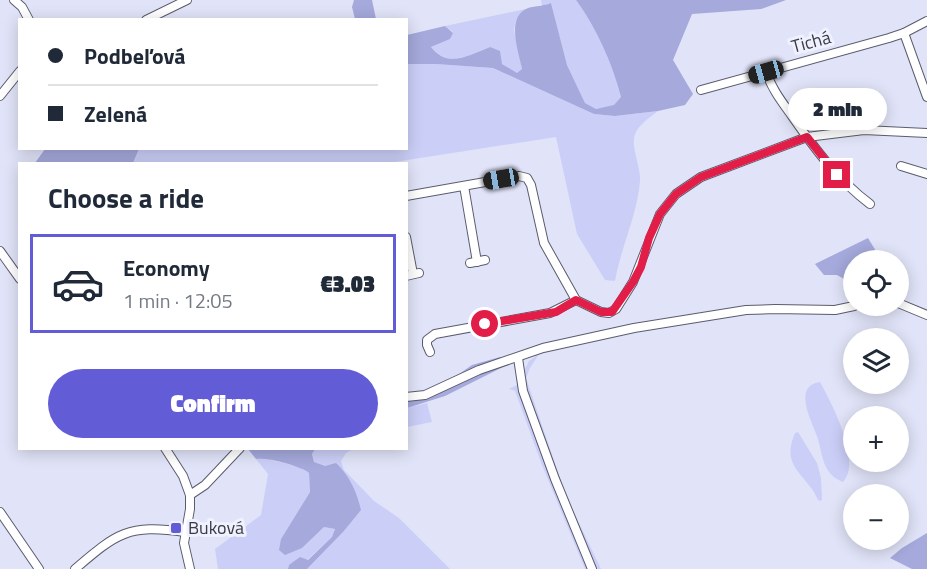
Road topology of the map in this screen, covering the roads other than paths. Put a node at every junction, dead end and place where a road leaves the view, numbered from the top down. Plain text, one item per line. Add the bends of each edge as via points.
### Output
1 (14, 0) edge
2 (188, 0) edge
3 (28, 18) edge
4 (150, 18) edge
5 (927, 21) edge
6 (904, 33) junction
7 (766, 72) junction
8 (18, 75) edge
9 (701, 90) dead end
10 (0, 96) edge
11 (927, 97) edge
12 (927, 133) edge
13 (807, 137) junction
14 (901, 166) dead end
15 (927, 174) edge
16 (464, 186) junction
17 (408, 196) edge
18 (870, 204) dead end
19 (408, 248) edge
20 (0, 252) edge
21 (478, 262) dead end
22 (413, 274) edge
23 (18, 276) edge
24 (576, 300) junction
25 (843, 308) edge
26 (909, 308) edge
27 (927, 315) edge
28 (430, 352) dead end
29 (518, 357) junction
30 (408, 397) edge
31 (166, 450) edge
32 (238, 450) edge
33 (190, 495) junction
34 (0, 512) edge
35 (185, 532) junction
36 (39, 569) edge
37 (75, 569) edge
38 (190, 569) edge
39 (592, 569) edge

1 - 3 street
2 - 4 street
5 - 6 street, Tichá
6 - 7 street, Tichá
6 - 11 street
7 - 9 street, Tichá
7 - 13 street
8 - 10 street
12 - 13 street via 864,130
13 - 18 street via 837,175
13 - 24 street via 713,172 676,194 660,214 641,267 616,309 605,313
14 - 15 street
16 - 17 street
16 - 21 street
16 - 24 street via 527,178 544,243
19 - 22 street
20 - 23 street
24 - 28 street via 556,312 435,334 426,343
25 - 29 street via 746,310 615,332
26 - 27 street
29 - 30 street via 425,395
29 - 39 street via 523,391
31 - 33 street
32 - 33 street
33 - 35 street
34 - 36 street
35 - 37 street via 158,528 127,532
35 - 38 street

